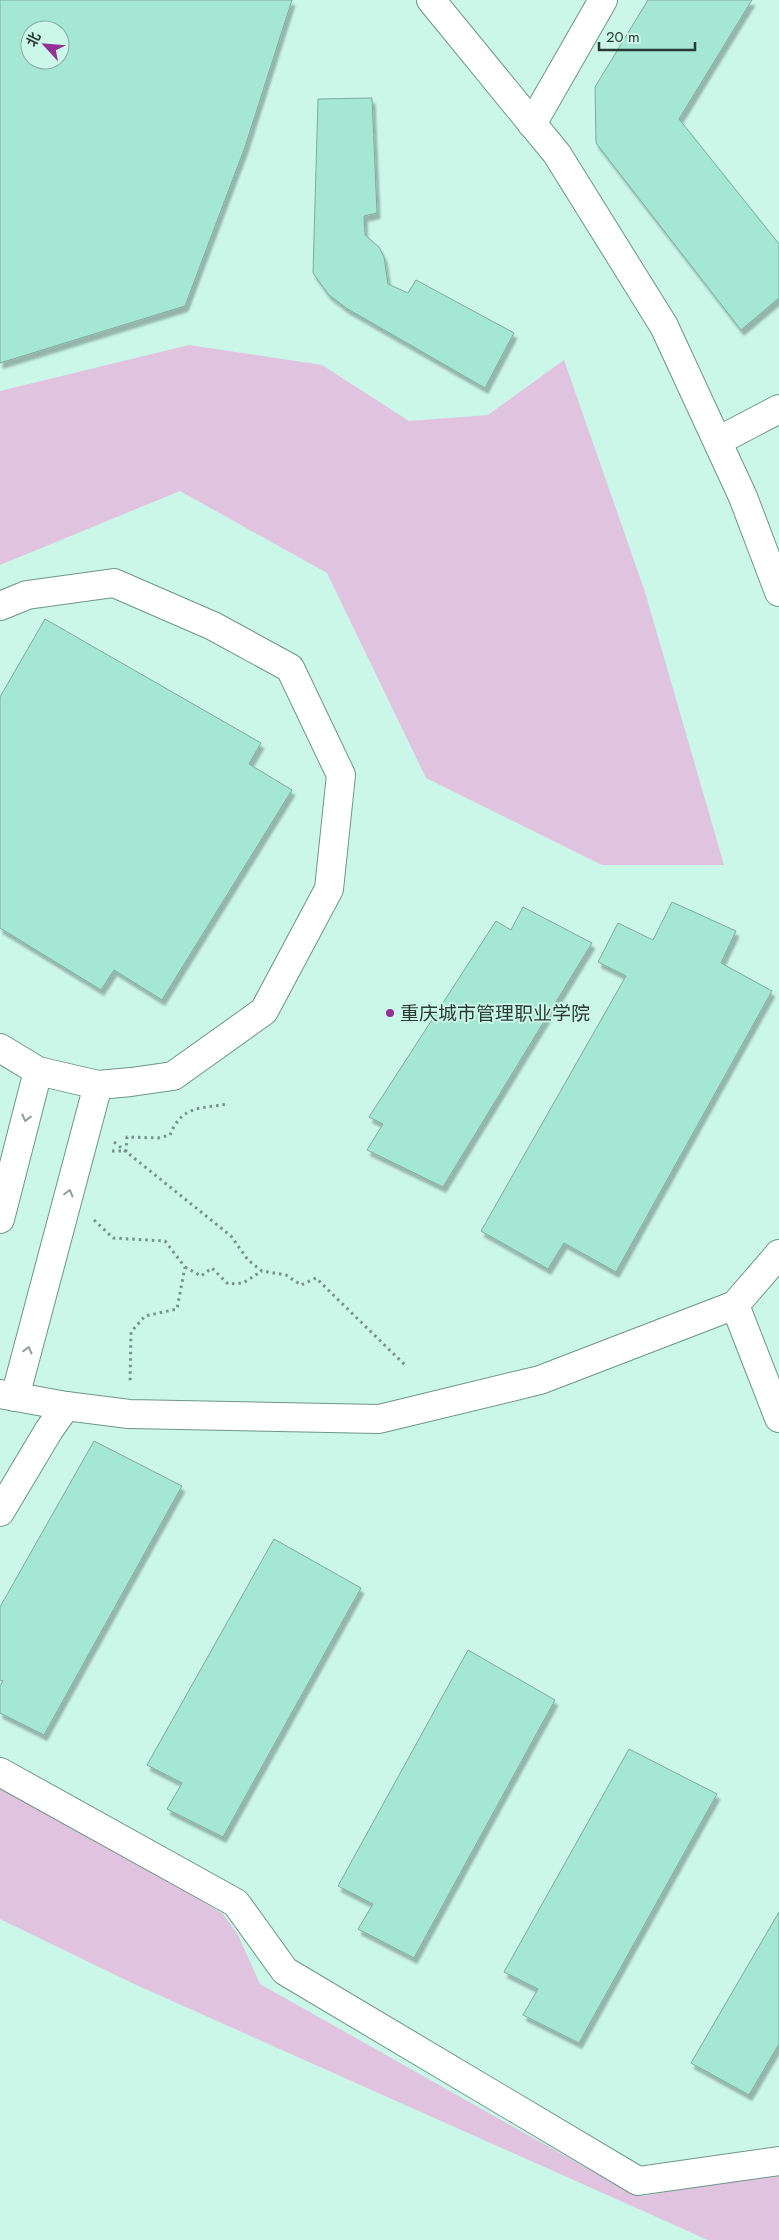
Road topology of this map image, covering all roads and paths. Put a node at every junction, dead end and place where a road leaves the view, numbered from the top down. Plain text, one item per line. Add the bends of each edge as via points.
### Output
1 (431, 0) edge
2 (603, 0) edge
3 (532, 124) junction
4 (779, 409) edge
5 (718, 441) junction
6 (779, 592) edge
7 (0, 606) edge
8 (0, 1048) edge
9 (38, 1071) junction
10 (98, 1085) junction
11 (227, 1104) dead end
12 (89, 1121) junction
13 (81, 1149) junction
14 (126, 1152) junction
15 (69, 1195) junction
16 (0, 1219) edge
17 (779, 1254) edge
18 (185, 1268) junction
19 (262, 1271) junction
20 (735, 1305) junction
21 (406, 1366) dead end
22 (8, 1395) edge
23 (66, 1406) junction
24 (130, 1414) junction
25 (779, 1418) edge
26 (0, 1512) edge
27 (0, 1772) edge
28 (779, 2161) edge

1 - 3 street
2 - 3 street
3 - 5 street via 557,154 664,326
4 - 5 street
5 - 6 street
7 - 10 street via 27,595 114,583 213,626 290,668 341,775 329,890 264,1011 173,1076
8 - 9 street
9 - 10 street
9 -> 16 street
10 - 12 street
11 - 14 path via 187,1111 174,1124 170,1135 127,1137
12 - 13 street
12 - 14 path
13 - 14 path
15 -> 13 street
14 - 19 path via 231,1236 248,1260
15 - 18 path via 113,1238 165,1241
22 -> 15 street
17 - 20 street
18 - 19 path via 201,1276 212,1268 228,1284 243,1283
18 - 24 path via 177,1309 145,1316 131,1332
19 - 21 path via 286,1275 301,1285 316,1278
20 - 24 street via 540,1380 379,1420
20 - 25 street
22 - 23 street
23 - 24 street
23 - 26 street
27 - 28 street via 236,1903 285,1971 638,2181

